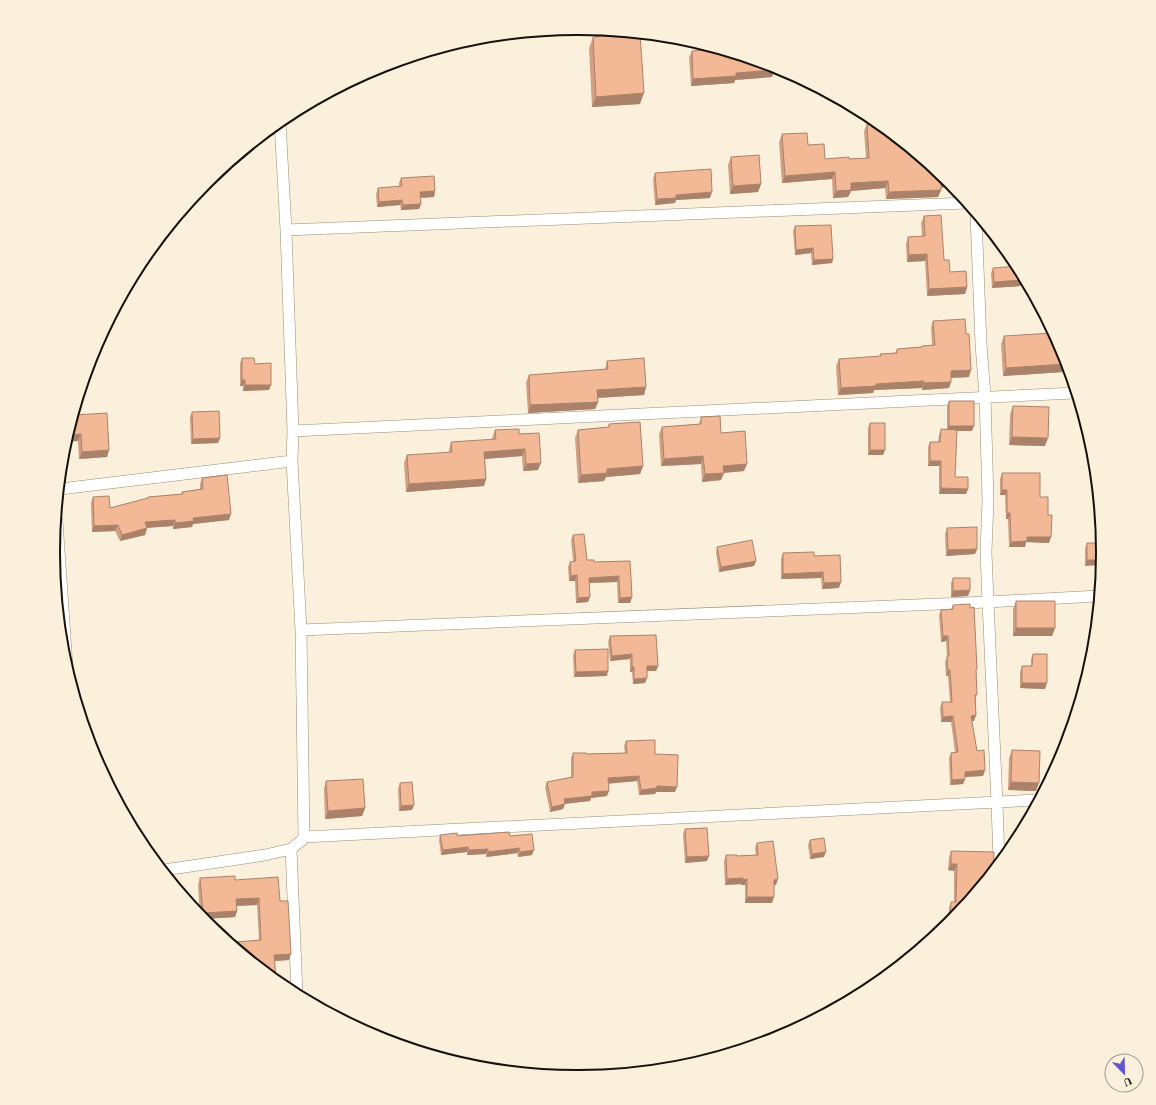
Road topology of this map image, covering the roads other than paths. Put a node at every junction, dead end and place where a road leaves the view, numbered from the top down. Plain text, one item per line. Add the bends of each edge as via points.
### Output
1 (280, 129) edge
2 (960, 203) edge
3 (976, 222) edge
4 (286, 230) junction
5 (1070, 393) edge
6 (985, 396) junction
7 (293, 431) junction
8 (292, 460) junction
9 (65, 487) edge
10 (1093, 596) edge
11 (988, 602) junction
12 (301, 630) junction
13 (1032, 800) edge
14 (997, 803) junction
15 (304, 837) junction
16 (291, 849) junction
17 (999, 854) edge
18 (168, 869) edge
19 (297, 987) edge

1 - 4 street
2 - 4 street
3 - 6 street
4 - 7 street
5 - 6 street
6 - 7 street
6 - 11 street
7 - 8 street
8 - 9 street
8 - 12 street
10 - 11 street
11 - 12 street
11 - 14 street
12 - 15 street
13 - 14 street
14 - 15 street
14 - 17 street
15 - 16 street
16 - 18 street
16 - 19 street

